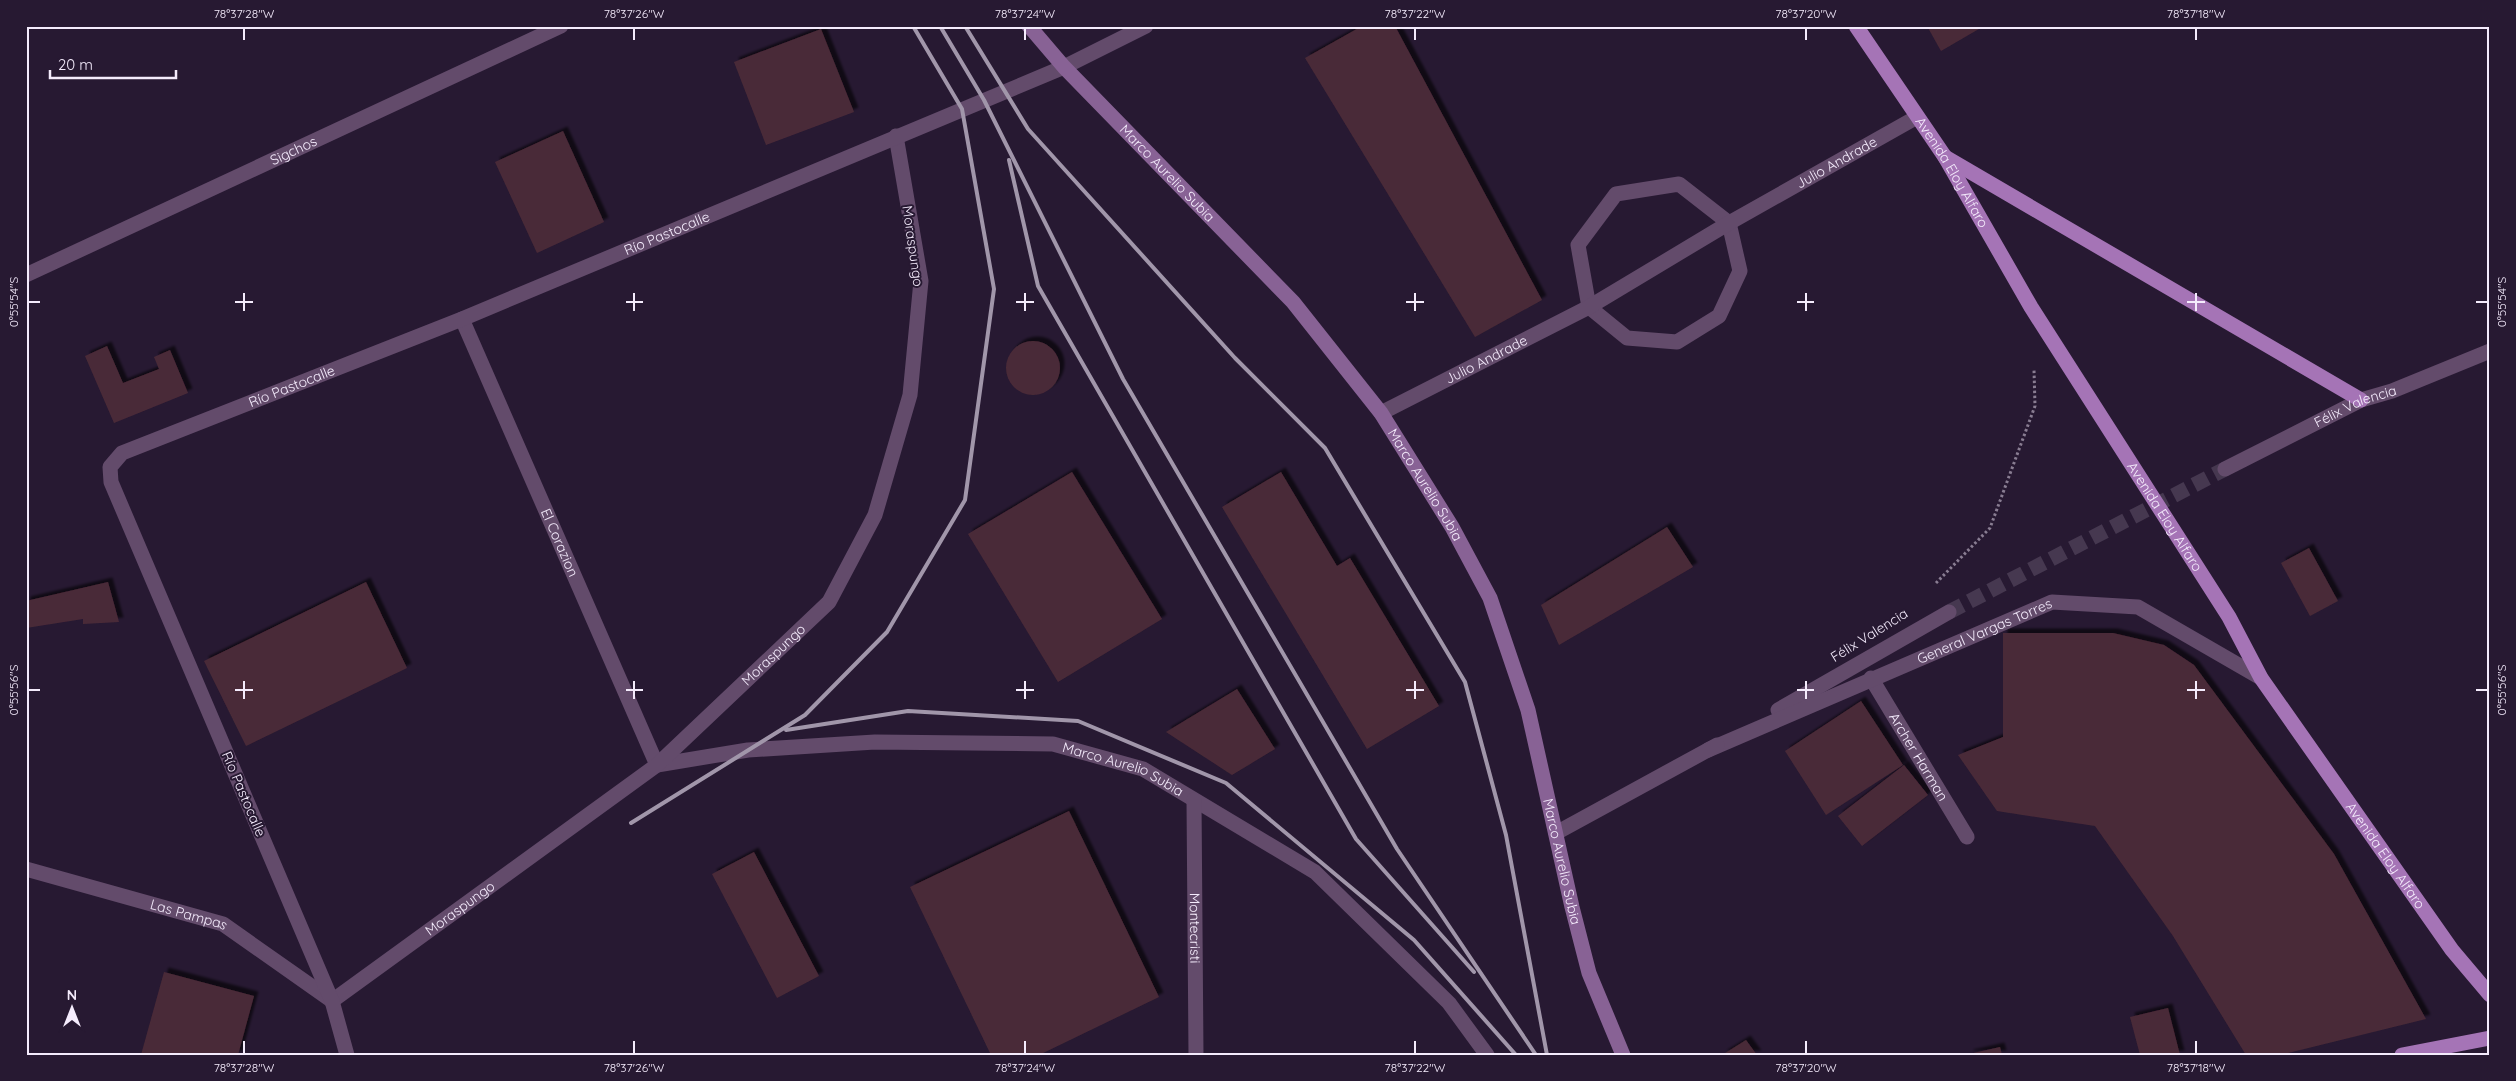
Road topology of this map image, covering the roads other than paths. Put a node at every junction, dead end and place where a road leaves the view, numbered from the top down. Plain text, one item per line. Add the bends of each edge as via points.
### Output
1 (561, 26) edge
2 (1029, 26) edge
3 (1146, 26) edge
4 (1856, 26) edge
5 (1064, 67) junction
6 (1917, 118) junction
7 (896, 136) junction
8 (1945, 157) junction
9 (1729, 223) junction
10 (26, 275) edge
11 (1589, 307) junction
12 (462, 318) junction
13 (2490, 351) edge
14 (2361, 400) junction
15 (1381, 413) junction
16 (2224, 469) tunnel mouth
17 (1949, 612) tunnel mouth
18 (1871, 678) junction
19 (2261, 678) junction
20 (1708, 750) junction
21 (658, 765) junction
22 (1194, 800) junction
23 (1556, 833) junction
24 (1967, 837) dead end
25 (26, 869) edge
26 (2490, 996) edge
27 (332, 1001) junction
28 (2490, 1038) edge
29 (347, 1055) edge
30 (1196, 1055) edge
31 (1486, 1055) edge
32 (1623, 1055) edge
33 (2402, 1055) edge

1 - 10 street, Sigchos
2 - 5 street, Marco Aurelio Subia
3 - 5 street, Río Pastocalle
4 - 6 main road, Avenida Eloy Alfaro
5 - 7 street, Río Pastocalle
5 - 15 street, Marco Aurelio Subia via 1293,302
6 - 8 main road, Avenida Eloy Alfaro
6 - 9 street, Julio Andrade
7 - 12 street, Río Pastocalle
7 - 21 street, Moraspungo via 921,281 910,395 875,515 829,602
8 - 14 main road
8 - 19 main road, Avenida Eloy Alfaro via 2031,307 2229,617
9 - 11 street, Julio Andrade
9 - 11 street via 1740,271 1719,316 1677,342 1627,338
9 - 11 street via 1678,184 1616,194 1578,244
11 - 15 street, Julio Andrade
12 - 21 street, El Corazion
12 - 27 street, Río Pastocalle via 122,453 110,467 111,482
13 - 14 street, Félix Valencia via 2392,391
14 - 16 street, Félix Valencia
15 - 23 street, Marco Aurelio Subia via 1452,527 1490,598 1528,710
17 - 20 street, General Vargas Torres
18 - 19 street, General Vargas Torres via 2052,602 2138,607
18 - 20 street, General Vargas Torres
18 - 24 street, Archer Harman
19 - 26 main road, Avenida Eloy Alfaro via 2452,950
20 - 23 street, General Vargas Torres
21 - 22 street, Marco Aurelio Subia via 748,750 875,742 1053,744 1143,769
21 - 27 street, Moraspungo
22 - 30 street, Montecristi
22 - 31 street, Marco Aurelio Subia via 1314,872 1449,1003
23 - 32 street, Marco Aurelio Subia via 1589,973
25 - 27 street, Las Pampas via 222,924
27 - 29 street, Río Pastocalle
28 - 33 main road

